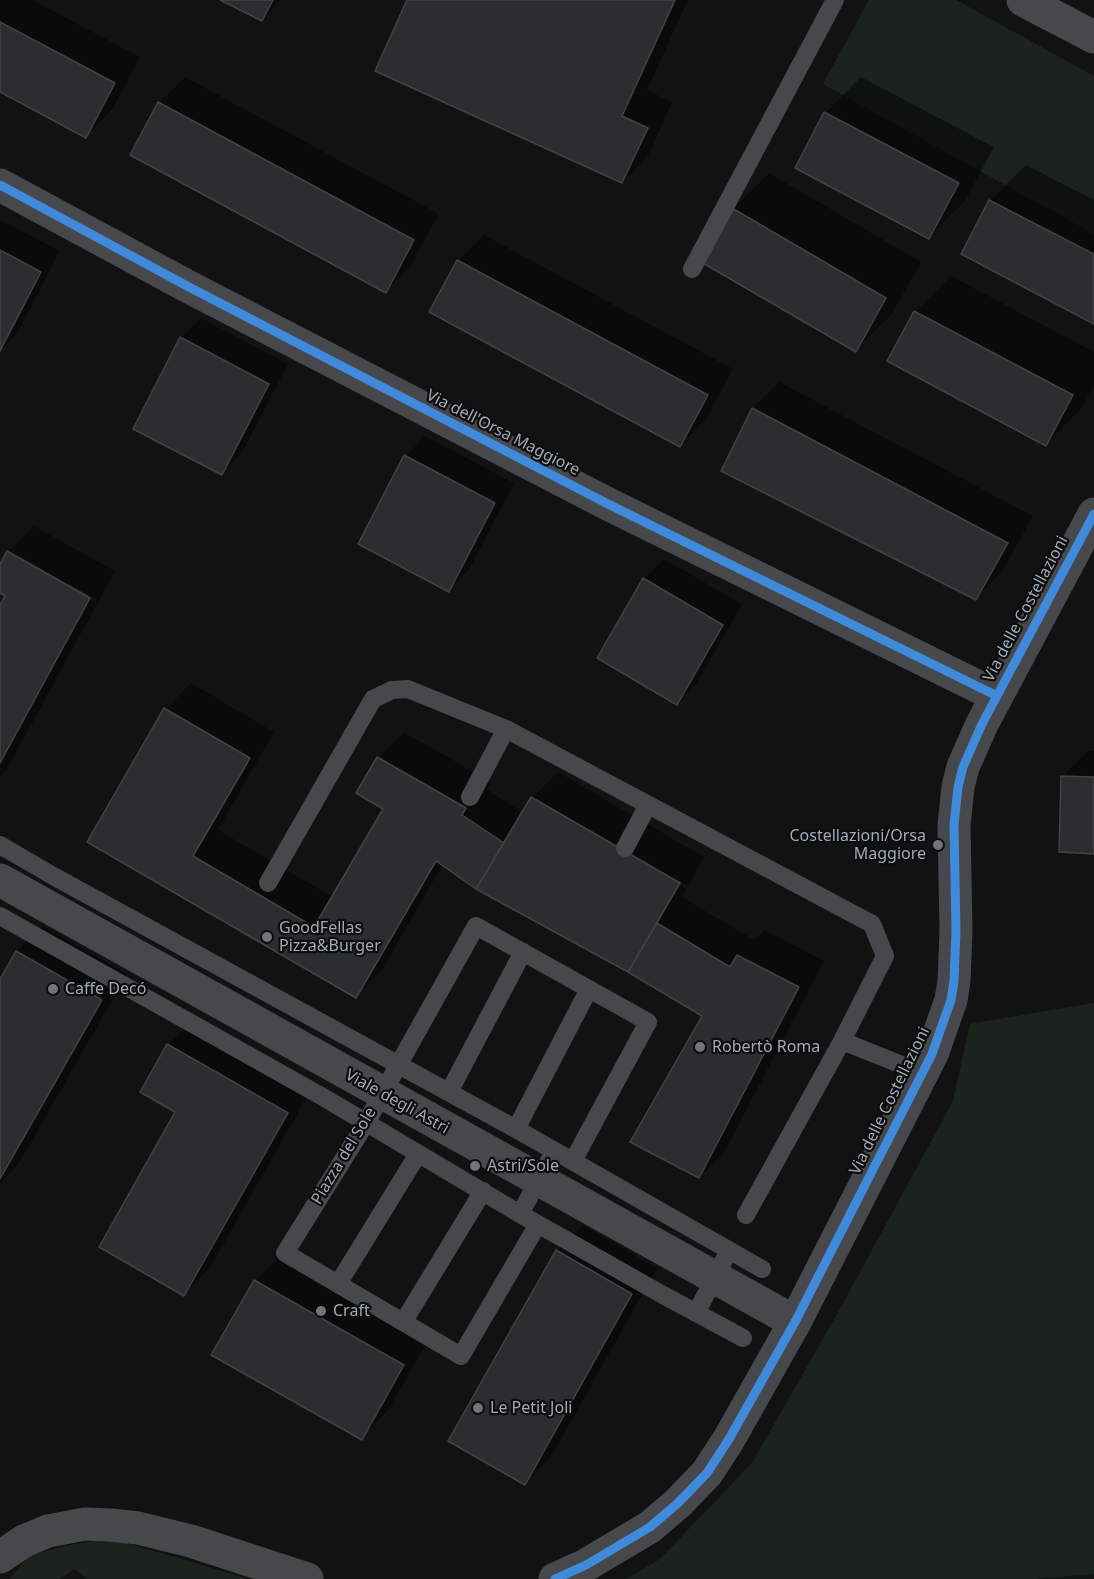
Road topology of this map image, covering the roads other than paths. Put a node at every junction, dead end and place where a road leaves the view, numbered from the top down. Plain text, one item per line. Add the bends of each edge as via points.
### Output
1 (835, 0) edge
2 (1023, 0) edge
3 (1094, 37) edge
4 (0, 185) edge
5 (692, 268) dead end
6 (1094, 514) edge
7 (997, 696) junction
8 (506, 729) junction
9 (470, 797) dead end
10 (648, 805) junction
11 (0, 845) edge
12 (625, 848) dead end
13 (0, 880) edge
14 (268, 883) dead end
15 (0, 916) edge
16 (523, 952) junction
17 (220, 966) junction
18 (589, 989) junction
19 (206, 995) junction
20 (191, 1023) junction
21 (842, 1041) junction
22 (398, 1064) junction
23 (922, 1073) junction
24 (449, 1092) junction
25 (382, 1094) junction
26 (366, 1123) junction
27 (516, 1129) junction
28 (554, 1152) junction
29 (418, 1154) junction
30 (573, 1161) junction
31 (539, 1180) junction
32 (483, 1191) junction
33 (520, 1214) junction
34 (746, 1215) dead end
35 (538, 1224) junction
36 (722, 1264) junction
37 (762, 1269) dead end
38 (338, 1284) junction
39 (696, 1313) junction
40 (404, 1321) junction
41 (795, 1323) junction
42 (743, 1338) dead end
43 (0, 1557) edge
44 (307, 1579) edge
45 (555, 1579) edge

1 - 5 lane
2 - 3 street
4 - 7 street, Via dell'Orsa Maggiore via 608,504
6 - 7 street, Via delle Costellazioni
7 - 23 street, Via delle Costellazioni via 969,752 958,787 954,981 943,1026
8 - 9 lane
8 - 10 lane
8 - 14 lane via 408,689 392,690 373,699
10 - 12 lane
10 - 21 lane via 872,924 885,956
11 - 17 lane
13 - 19 street, Viale degli Astri
15 - 20 lane
16 - 18 lane, Piazza del Sole
16 - 22 lane, Piazza del Sole via 476,926
16 - 24 lane
17 - 19 lane
17 - 22 lane
18 - 27 lane
18 - 30 lane, Piazza del Sole via 648,1022
19 - 20 lane
19 - 25 street, Viale degli Astri
20 - 26 lane
21 - 23 lane
21 - 34 lane
22 - 24 lane
22 - 25 lane, Piazza del Sole
23 - 41 street, Via delle Costellazioni
24 - 27 lane
25 - 26 lane, Piazza del Sole
25 - 31 street, Viale degli Astri
26 - 29 lane
26 - 38 lane, Piazza del Sole via 285,1253
27 - 28 lane
28 - 30 lane
28 - 31 lane
29 - 32 lane
29 - 38 lane
30 - 36 lane
31 - 33 lane
31 - 36 street, Viale degli Astri
32 - 33 lane
32 - 40 lane
33 - 35 lane
35 - 39 lane
35 - 40 lane, Piazza del Sole via 461,1356
36 - 37 lane
36 - 39 lane
36 - 41 street, Viale degli Astri
38 - 40 lane, Piazza del Sole
39 - 42 lane
41 - 45 street, Via delle Costellazioni via 723,1448 692,1489 635,1537
43 - 44 street via 48,1531 111,1524 183,1539

